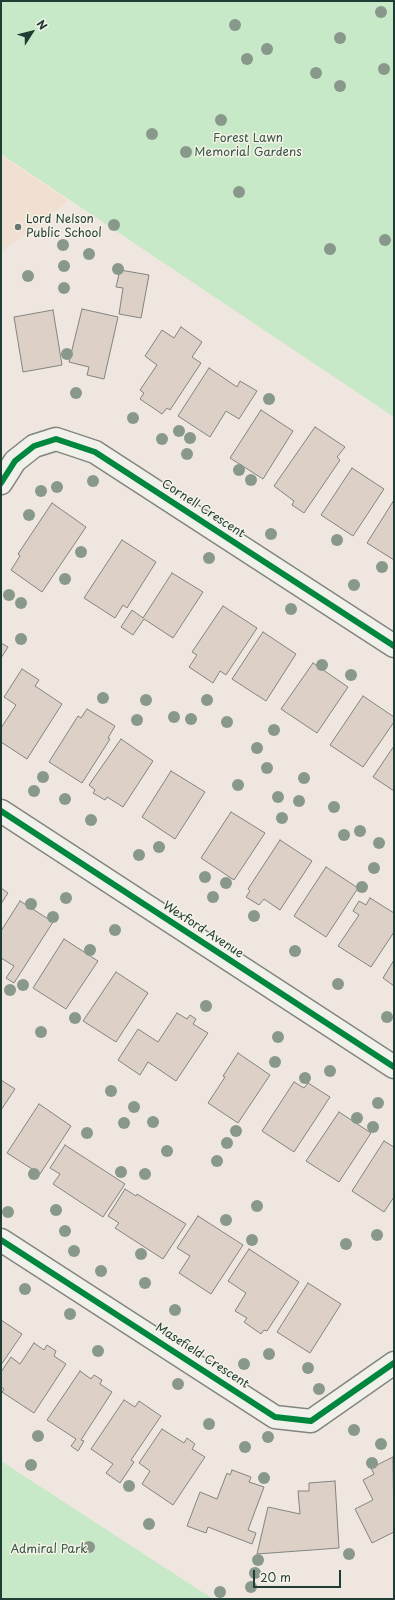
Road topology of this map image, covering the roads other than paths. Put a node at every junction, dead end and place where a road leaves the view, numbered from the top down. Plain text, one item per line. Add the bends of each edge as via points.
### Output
1 (1, 483) edge
2 (394, 646) edge
3 (1, 812) edge
4 (394, 1067) edge
5 (1, 1240) edge
6 (394, 1364) edge

1 - 2 street, Cornell Crescent via 15,461 34,446 56,439 95,452
3 - 4 street, Wexford Avenue
5 - 6 street, Masefield Crescent via 275,1417 311,1421

